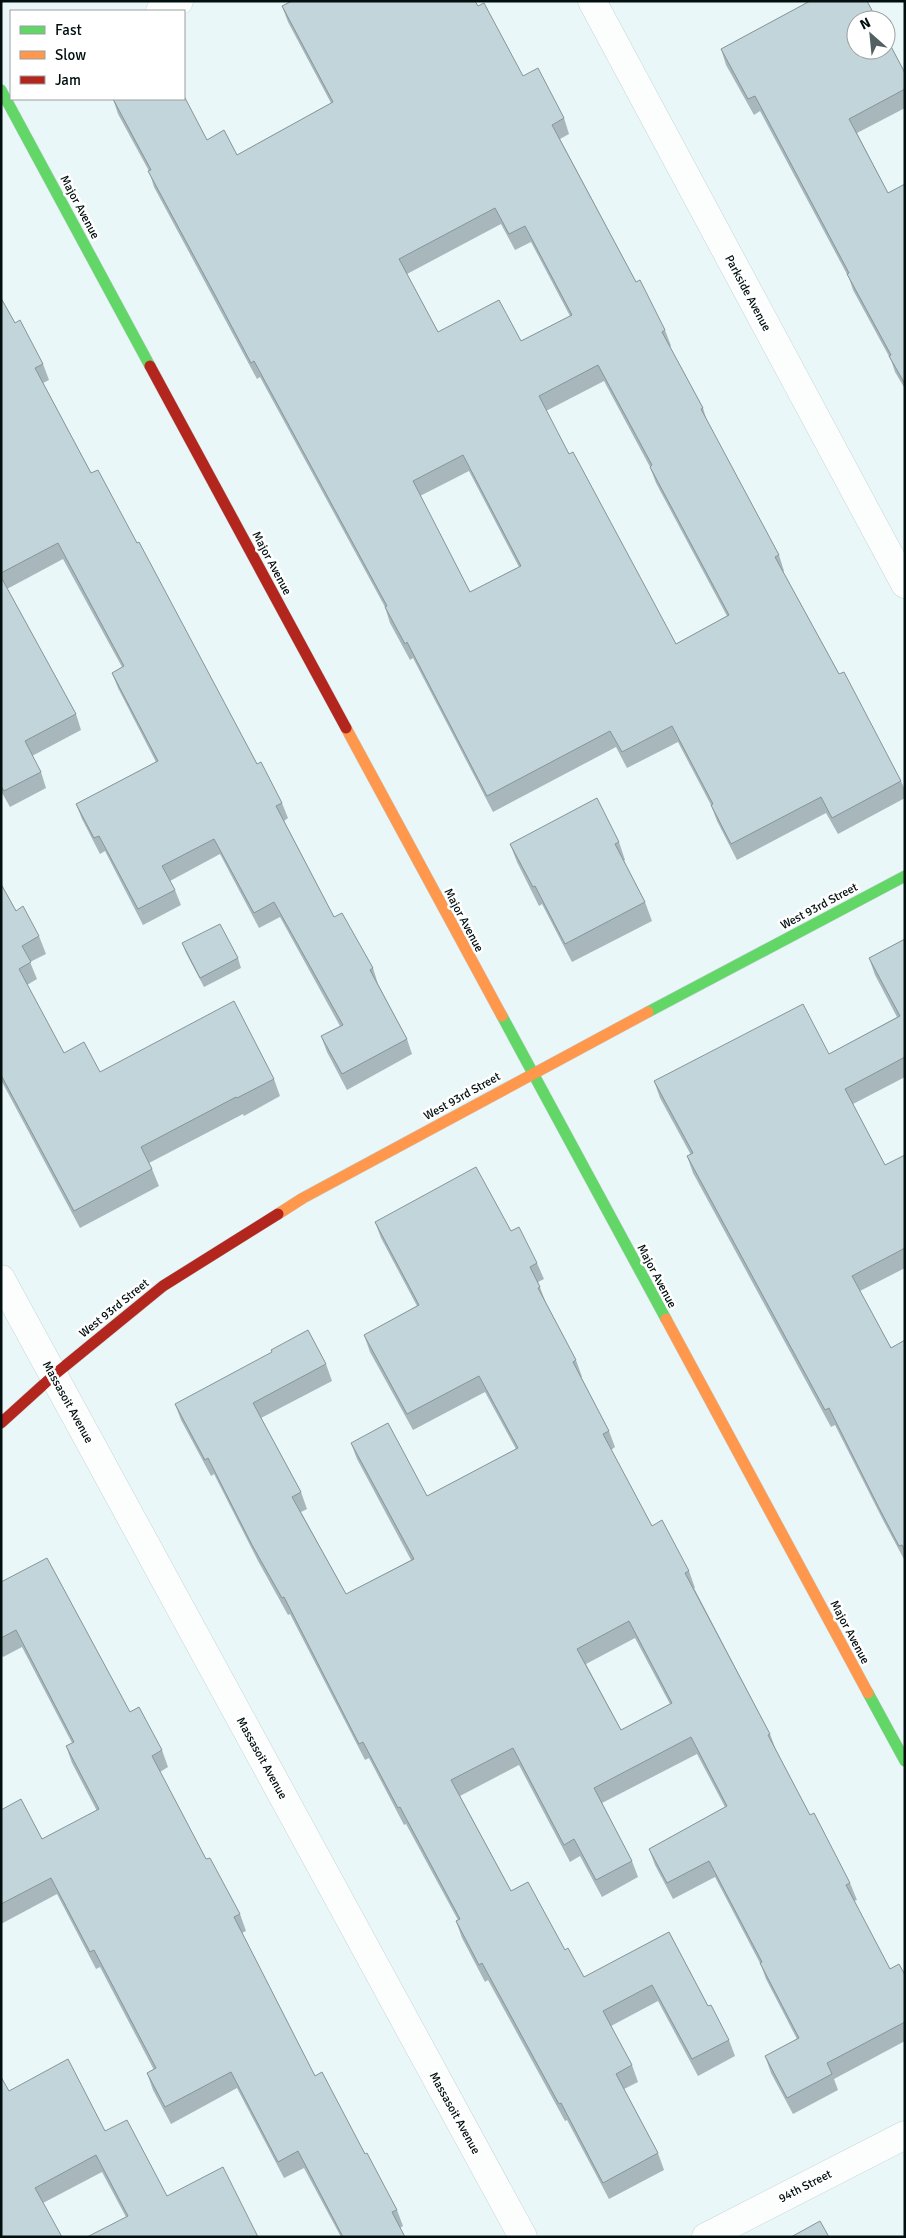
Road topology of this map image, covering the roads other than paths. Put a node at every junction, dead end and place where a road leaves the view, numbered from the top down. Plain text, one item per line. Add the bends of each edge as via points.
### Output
1 (179, 1) edge
2 (592, 1) edge
3 (162, 10) edge
4 (4, 92) edge
5 (905, 584) edge
6 (905, 876) edge
7 (532, 1074) junction
8 (1, 1279) edge
9 (54, 1375) junction
10 (1, 1423) edge
11 (905, 1761) edge
12 (905, 2135) edge
13 (523, 2237) edge
14 (706, 2237) edge

1 - 3 street
2 - 5 street, Parkside Avenue
4 - 7 street, Major Avenue
6 - 7 street, West 93rd Street
7 - 9 street, West 93rd Street via 303,1198 163,1286
7 - 11 street, Major Avenue
8 - 9 street, Massasoit Avenue
9 - 10 street, West 93rd Street
9 - 13 street, Massasoit Avenue
12 - 14 street, 94th Street

